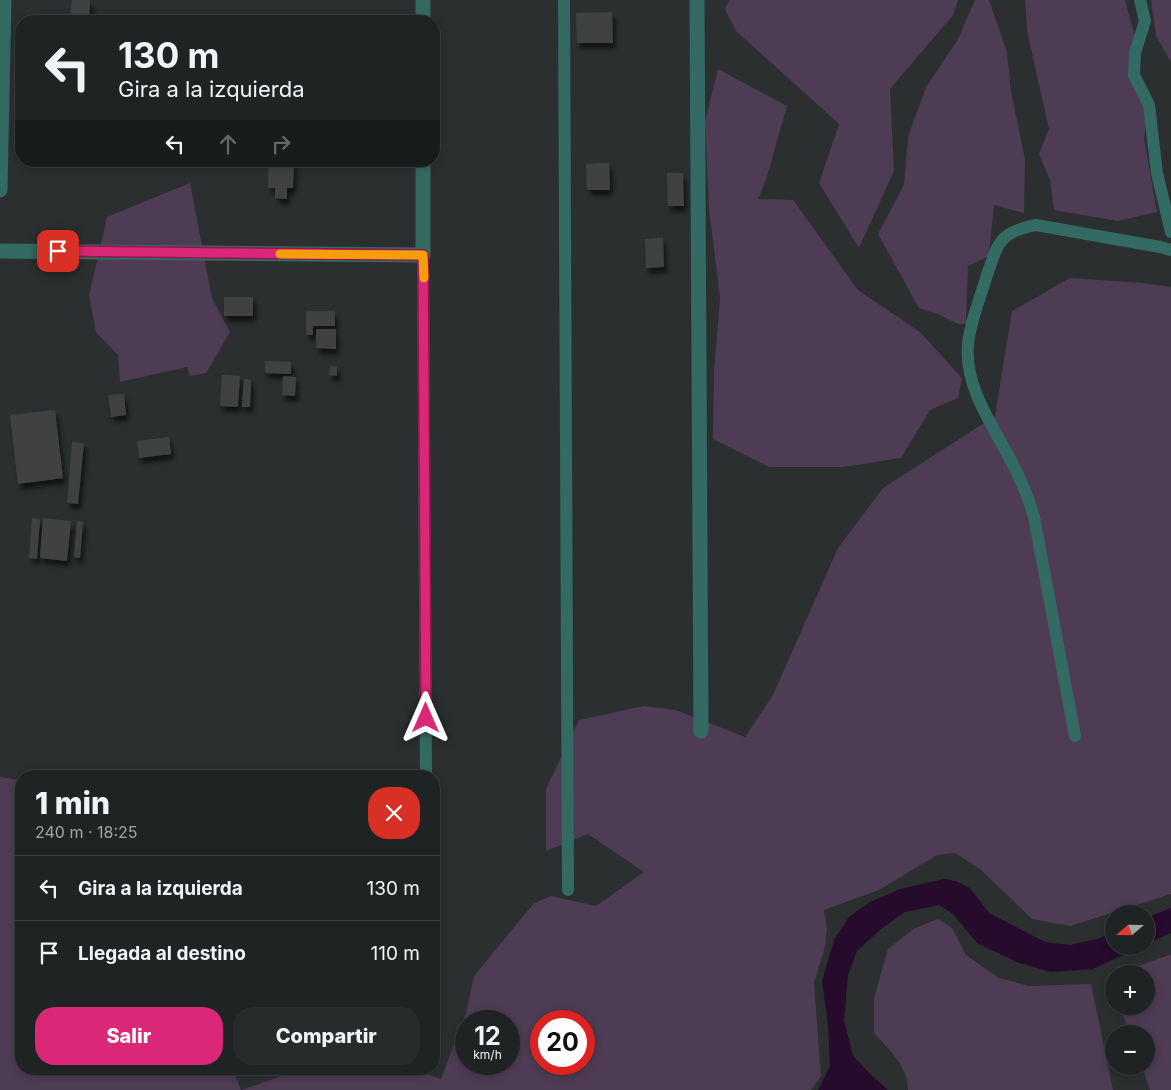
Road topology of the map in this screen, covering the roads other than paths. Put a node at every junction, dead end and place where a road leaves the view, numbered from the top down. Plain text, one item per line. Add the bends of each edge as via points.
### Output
1 (4, 0) edge
2 (423, 0) edge
3 (564, 0) edge
4 (697, 0) edge
5 (1140, 0) edge
6 (423, 15) edge
7 (423, 167) edge
8 (0, 190) edge
9 (1171, 232) edge
10 (1171, 250) edge
11 (0, 251) edge
12 (423, 255) junction
13 (701, 731) dead end
14 (1075, 736) dead end
15 (426, 770) edge
16 (568, 890) dead end

1 - 8 street
2 - 6 street
3 - 16 lane
4 - 13 street
5 - 9 lane via 1144,21 1134,75 1149,105 1157,173
7 - 12 street
10 - 14 lane via 1036,225 1018,228 997,245 968,344 970,371 977,396 1026,492 1034,517
11 - 12 street
12 - 15 lane

